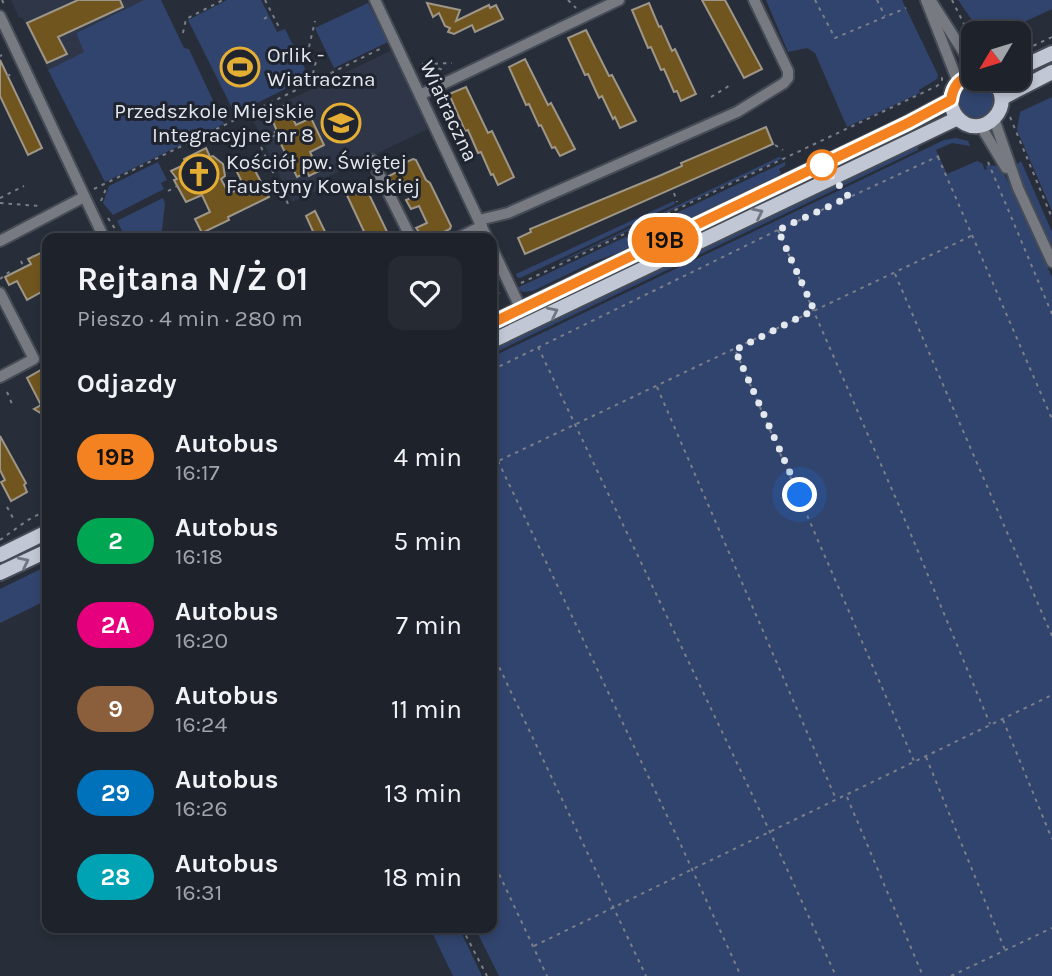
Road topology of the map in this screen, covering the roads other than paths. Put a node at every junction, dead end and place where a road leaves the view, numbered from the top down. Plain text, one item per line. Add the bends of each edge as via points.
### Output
1 (375, 0) edge
2 (618, 0) edge
3 (754, 0) edge
4 (928, 0) edge
5 (0, 16) edge
6 (961, 49) edge
7 (1052, 53) edge
8 (1031, 63) edge
9 (1052, 72) edge
10 (961, 81) edge
11 (958, 82) junction
12 (1000, 91) edge
13 (420, 95) junction
14 (1002, 98) junction
15 (951, 100) junction
16 (958, 118) junction
17 (987, 122) junction
18 (372, 160) dead end
19 (85, 197) junction
20 (480, 223) junction
21 (102, 233) edge
22 (408, 233) edge
23 (465, 233) edge
24 (485, 233) edge
25 (0, 241) edge
26 (497, 259) edge
27 (1052, 262) edge
28 (0, 293) edge
29 (521, 309) junction
30 (497, 321) edge
31 (497, 339) edge
32 (0, 377) edge
33 (42, 534) edge
34 (42, 553) edge
35 (0, 555) edge
36 (0, 573) edge

1 - 13 street, Wiatraczna
2 - 13 street
3 - 20 street via 788,71 784,83 737,112
4 - 6 street
4 - 11 street
5 - 19 street
7 - 8 main road
9 - 14 main road
10 - 11 main road
11 - 15 main road
12 - 14 main road
13 - 20 street, Wiatraczna
14 - 17 main road via 1000,110
15 - 16 main road
15 - 29 main road
16 - 17 main road via 972,125
31 -> 16 main road
17 - 27 street
18 - 22 street
19 - 21 street
19 - 25 street
20 - 23 street
20 - 24 street, Wiatraczna
26 - 29 street
28 - 32 street via 34,359
29 - 30 main road
33 - 35 main road
36 -> 34 main road

